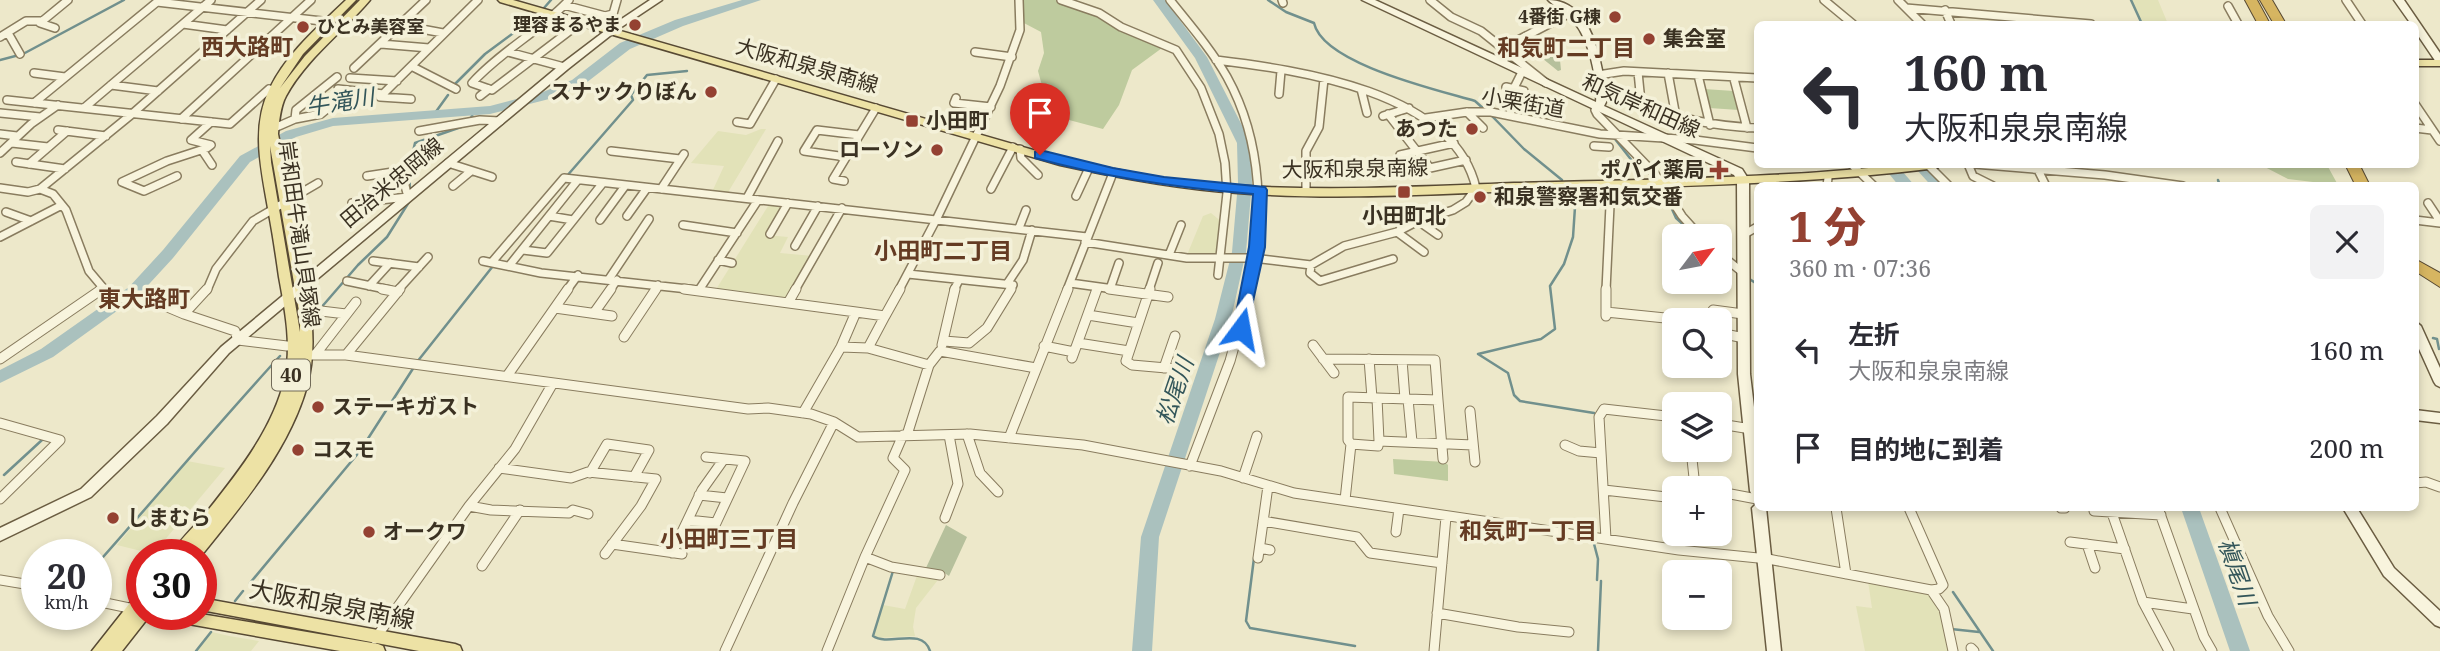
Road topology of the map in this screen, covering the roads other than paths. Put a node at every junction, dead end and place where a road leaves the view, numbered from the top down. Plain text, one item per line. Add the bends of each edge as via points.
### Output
1 (68, 0) edge
2 (211, 0) edge
3 (261, 0) edge
4 (311, 0) edge
5 (344, 0) edge
6 (351, 0) edge
7 (359, 0) edge
8 (365, 0) edge
9 (426, 0) edge
10 (478, 0) edge
11 (617, 0) edge
12 (657, 0) edge
13 (1019, 0) edge
14 (1061, 0) edge
15 (1170, 0) edge
16 (1367, 0) edge
17 (1430, 0) edge
18 (1553, 0) edge
19 (1824, 0) edge
20 (1898, 0) edge
21 (2251, 0) edge
22 (2260, 0) edge
23 (2266, 0) edge
24 (2346, 0) edge
25 (2399, 0) edge
26 (510, 1) edge
27 (567, 2) edge
28 (2232, 5) edge
29 (203, 7) junction
30 (1906, 8) junction
31 (1945, 10) junction
32 (247, 12) junction
33 (1572, 12) junction
34 (555, 15) junction
35 (292, 18) junction
36 (2233, 20) edge
37 (41, 21) junction
38 (322, 21) junction
39 (1849, 21) edge
40 (1919, 21) edge
41 (1949, 21) edge
42 (2018, 21) edge
43 (2253, 21) edge
44 (2262, 21) edge
45 (2272, 21) edge
46 (2278, 21) edge
47 (2360, 21) edge
48 (2413, 21) edge
49 (1552, 22) junction
50 (580, 23) junction
51 (183, 24) junction
52 (340, 24) junction
53 (55, 28) dead end
54 (397, 28) junction
55 (227, 30) junction
56 (1557, 30) dead end
57 (2419, 30) edge
58 (610, 31) junction
59 (8, 33) junction
60 (443, 33) junction
61 (0, 37) edge
62 (314, 41) junction
63 (381, 44) junction
64 (429, 48) junction
65 (1503, 48) junction
66 (509, 52) junction
67 (975, 52) dead end
68 (20, 54) dead end
69 (1012, 57) junction
70 (532, 60) junction
71 (1216, 60) junction
72 (2440, 62) edge
73 (2419, 63) edge
74 (412, 67) junction
75 (564, 67) junction
76 (354, 68) dead end
77 (1281, 71) junction
78 (1522, 72) junction
79 (1638, 72) junction
80 (34, 73) dead end
81 (1668, 74) junction
82 (1598, 75) junction
83 (1698, 75) junction
84 (337, 76) dead end
85 (65, 77) junction
86 (350, 78) dead end
87 (1754, 78) edge
88 (776, 79) junction
89 (1324, 79) junction
90 (1734, 79) junction
91 (397, 81) junction
92 (1546, 83) junction
93 (111, 85) junction
94 (269, 89) junction
95 (338, 89) dead end
96 (456, 89) dead end
97 (489, 89) junction
98 (1361, 89) junction
99 (158, 91) junction
100 (349, 91) junction
101 (1524, 91) dead end
102 (384, 94) junction
103 (1279, 94) dead end
104 (480, 96) dead end
105 (956, 98) dead end
106 (411, 99) dead end
107 (7, 100) dead end
108 (272, 102) junction
109 (34, 103) junction
110 (58, 105) junction
111 (250, 105) junction
112 (991, 107) junction
113 (1598, 107) junction
114 (84, 108) junction
115 (876, 108) junction
116 (1409, 108) junction
117 (2419, 110) edge
118 (1467, 112) junction
119 (0, 113) edge
120 (1367, 113) dead end
121 (132, 114) junction
122 (40, 117) junction
123 (505, 117) junction
124 (1676, 117) junction
125 (1426, 118) junction
126 (181, 119) junction
127 (295, 119) junction
128 (211, 122) junction
129 (737, 122) dead end
130 (1710, 125) junction
131 (1483, 128) dead end
132 (1747, 128) junction
133 (1754, 128) edge
134 (2419, 128) edge
135 (58, 130) dead end
136 (2432, 130) junction
137 (67, 131) junction
138 (419, 131) dead end
139 (0, 134) edge
140 (269, 134) junction
141 (1600, 134) junction
142 (1615, 134) junction
143 (859, 135) junction
144 (106, 136) junction
145 (977, 137) junction
146 (1666, 137) junction
147 (15, 139) junction
148 (778, 141) dead end
149 (2440, 141) edge
150 (1454, 143) junction
151 (1602, 146) dead end
152 (48, 147) junction
153 (1017, 148) junction
154 (1754, 148) edge
155 (202, 150) junction
156 (611, 151) dead end
157 (1417, 151) junction
158 (0, 153) edge
159 (1400, 155) dead end
160 (846, 157) junction
161 (1466, 160) junction
162 (167, 161) junction
163 (16, 162) dead end
164 (448, 163) junction
165 (29, 164) junction
166 (212, 165) dead end
167 (1089, 167) junction
168 (1856, 168) edge
169 (1907, 168) edge
170 (1932, 168) edge
171 (1970, 168) edge
172 (2006, 168) edge
173 (65, 169) junction
174 (471, 171) junction
175 (2039, 172) junction
176 (1113, 173) junction
177 (1863, 174) junction
178 (1038, 175) dead end
179 (367, 176) dead end
180 (492, 177) dead end
181 (1743, 180) junction
182 (576, 181) junction
183 (844, 181) dead end
184 (1828, 182) edge
185 (1870, 182) edge
186 (1945, 182) edge
187 (1988, 182) edge
188 (2044, 182) edge
189 (2156, 182) edge
190 (318, 183) dead end
191 (1662, 183) junction
192 (602, 184) junction
193 (1611, 184) junction
194 (453, 186) dead end
195 (625, 186) junction
196 (0, 188) edge
197 (647, 188) junction
198 (1476, 188) junction
199 (40, 189) junction
200 (661, 189) junction
201 (992, 189) dead end
202 (1228, 189) junction
203 (1259, 190) junction
204 (1306, 192) junction
205 (1076, 196) dead end
206 (408, 197) junction
207 (747, 198) junction
208 (758, 200) junction
209 (352, 203) dead end
210 (788, 203) junction
211 (2428, 203) dead end
212 (279, 204) junction
213 (62, 205) junction
214 (818, 206) junction
215 (842, 208) junction
216 (1026, 210) dead end
217 (6, 212) dead end
218 (550, 216) junction
219 (627, 216) dead end
220 (937, 218) junction
221 (649, 219) dead end
222 (573, 220) junction
223 (600, 220) dead end
224 (2419, 220) edge
225 (31, 221) junction
226 (1418, 221) junction
227 (2440, 222) edge
228 (1687, 224) edge
229 (683, 225) dead end
230 (1181, 225) dead end
231 (1019, 228) junction
232 (1754, 229) edge
233 (1032, 230) junction
234 (1397, 232) junction
235 (737, 233) junction
236 (770, 234) dead end
237 (1742, 235) junction
238 (1438, 236) dead end
239 (0, 237) edge
240 (1086, 240) junction
241 (794, 246) dead end
242 (523, 250) junction
243 (1424, 252) dead end
244 (1169, 255) junction
245 (428, 257) dead end
246 (1221, 257) junction
247 (1254, 258) junction
248 (1393, 258) dead end
249 (719, 260) junction
250 (373, 261) dead end
251 (732, 262) dead end
252 (390, 263) junction
253 (1158, 263) dead end
254 (1119, 264) dead end
255 (1732, 264) edge
256 (1311, 265) junction
257 (509, 266) junction
258 (419, 267) junction
259 (2419, 267) edge
260 (1742, 272) junction
261 (908, 274) junction
262 (578, 275) junction
263 (1218, 275) dead end
264 (613, 280) junction
265 (959, 280) junction
266 (347, 281) dead end
267 (2440, 281) edge
268 (1070, 283) junction
269 (1007, 284) junction
270 (658, 285) junction
271 (369, 286) junction
272 (1098, 287) junction
273 (301, 288) junction
274 (102, 289) junction
275 (1110, 289) junction
276 (699, 290) junction
277 (398, 292) junction
278 (1148, 295) junction
279 (289, 297) junction
280 (1168, 298) dead end
281 (356, 302) dead end
282 (788, 303) junction
283 (555, 308) junction
284 (321, 311) dead end
285 (856, 312) junction
286 (594, 313) junction
287 (1732, 313) edge
288 (184, 314) junction
289 (346, 314) junction
290 (1743, 314) junction
291 (1088, 315) junction
292 (612, 316) dead end
293 (885, 316) junction
294 (1662, 320) edge
295 (1138, 323) junction
296 (1175, 336) dead end
297 (1732, 336) edge
298 (2419, 336) edge
299 (624, 337) dead end
300 (1744, 338) junction
301 (238, 340) junction
302 (944, 341) junction
303 (1314, 345) dead end
304 (1044, 346) junction
305 (841, 347) junction
306 (868, 348) junction
307 (940, 351) junction
308 (1075, 351) junction
309 (1129, 351) junction
310 (300, 353) junction
311 (346, 355) junction
312 (0, 359) edge
313 (1323, 359) junction
314 (1369, 359) junction
315 (1402, 360) junction
316 (929, 365) junction
317 (1036, 368) junction
318 (1164, 368) junction
319 (1178, 369) dead end
320 (1334, 373) dead end
321 (507, 376) junction
322 (2440, 382) edge
323 (553, 383) junction
324 (1374, 398) junction
325 (1407, 399) junction
326 (1438, 400) junction
327 (1470, 411) dead end
328 (1752, 412) edge
329 (803, 413) junction
330 (1662, 415) edge
331 (2419, 415) edge
332 (2440, 418) edge
333 (834, 422) junction
334 (0, 423) edge
335 (1732, 426) edge
336 (1751, 429) junction
337 (967, 434) junction
338 (905, 435) junction
339 (949, 435) junction
340 (1257, 436) dead end
341 (1009, 438) junction
342 (1378, 441) junction
343 (1412, 442) junction
344 (1441, 443) junction
345 (1351, 444) junction
346 (1473, 445) junction
347 (1565, 445) dead end
348 (1601, 453) junction
349 (706, 457) dead end
350 (724, 459) junction
351 (1443, 459) dead end
352 (1754, 460) edge
353 (1475, 462) dead end
354 (1189, 466) junction
355 (499, 468) junction
356 (590, 472) junction
357 (634, 477) junction
358 (1242, 478) junction
359 (2419, 483) edge
360 (1268, 486) junction
361 (2440, 487) edge
362 (1604, 490) junction
363 (998, 492) dead end
364 (1732, 494) edge
365 (699, 495) junction
366 (1662, 497) edge
367 (727, 498) junction
368 (1754, 498) edge
369 (0, 499) edge
370 (1345, 500) junction
371 (469, 506) junction
372 (1399, 509) junction
373 (520, 510) junction
374 (585, 510) dead end
375 (1759, 511) edge
376 (1836, 511) edge
377 (1910, 511) edge
378 (2094, 511) dead end
379 (2159, 511) edge
380 (2221, 511) edge
381 (2352, 511) edge
382 (2112, 513) junction
383 (1446, 517) junction
384 (945, 518) dead end
385 (688, 520) junction
386 (1263, 521) junction
387 (1396, 532) dead end
388 (0, 535) edge
389 (191, 539) edge
390 (206, 539) edge
391 (1606, 539) junction
392 (2070, 542) dead end
393 (612, 544) junction
394 (2087, 544) junction
395 (2125, 549) junction
396 (1263, 552) dead end
397 (605, 554) dead end
398 (865, 557) junction
399 (1764, 559) junction
400 (1442, 563) junction
401 (482, 566) dead end
402 (2095, 568) dead end
403 (1846, 574) junction
404 (940, 575) dead end
405 (0, 580) edge
406 (21, 583) edge
407 (1931, 590) junction
408 (2143, 602) junction
409 (217, 608) edge
410 (2193, 609) junction
411 (1437, 613) junction
412 (2440, 620) edge
413 (217, 622) edge
414 (126, 623) edge
415 (126, 630) edge
416 (1569, 632) dead end
417 (374, 646) edge
418 (99, 651) edge
419 (113, 651) edge
420 (455, 651) edge
421 (726, 651) edge
422 (827, 651) edge
423 (1434, 651) edge
424 (1773, 651) edge
425 (1953, 651) edge
426 (2169, 651) edge
427 (2211, 651) edge
428 (2289, 651) edge

1 - 37 street
2 - 29 street
3 - 32 street
4 - 35 street
5 - 38 main road
6 - 62 main road, 岸和田牛滝山貝塚線 / 40
7 - 62 main road, 岸和田牛滝山貝塚線 / 40
8 - 52 main road
9 - 54 street
10 - 60 street
11 - 27 street via 613,14 605,16
12 - 58 main road, 田治米忠岡線
13 - 69 street via 1020,30
14 - 202 street via 1176,50 1201,88 1219,134
15 - 71 street
16 - 78 main road, 和気岸和田線
17 - 65 street
18 - 33 main road
19 - 39 street
20 - 30 street
21 - 44 highway
22 - 45 highway
23 - 46 highway
24 - 47 street
25 - 48 main road
26 - 34 main road, 大阪和泉泉南線
27 - 34 street
28 - 36 street
28 - 43 highway
29 - 32 street
29 - 51 street
29 - 85 street via 157,2
30 - 31 street
30 - 40 street
31 - 41 street
31 - 42 street
32 - 35 street
32 - 55 street
33 - 49 street
33 - 82 main road via 1594,43
34 - 50 main road, 大阪和泉泉南線
34 - 66 street
35 - 38 street
35 - 126 street
37 - 53 street
37 - 59 street via 26,22
38 - 94 main road via 287,58
49 - 56 street
49 - 65 street
50 - 58 main road, 大阪和泉泉南線
50 - 70 street
51 - 55 street
51 - 93 street
52 - 54 street
52 - 108 main road
54 - 60 street
54 - 63 street
55 - 99 street
57 - 72 main road
58 - 75 main road, 田治米忠岡線
58 - 88 main road, 大阪和泉泉南線
59 - 61 street
59 - 68 street
60 - 64 street
62 - 108 main road, 岸和田牛滝山貝塚線 / 40 via 291,62
63 - 64 street
63 - 76 street
64 - 74 street
65 - 92 street
66 - 70 street
66 - 97 street via 472,83
67 - 69 street
69 - 112 street
70 - 75 street
70 - 97 street
71 - 77 street
71 - 203 street via 1250,129
72 - 73 main road
74 - 91 street
74 - 96 street
75 - 123 main road, 田治米忠岡線
77 - 89 street
77 - 103 street
78 - 92 main road, 和気岸和田線
78 - 101 street via 1510,87
79 - 81 street
79 - 82 street
79 - 124 street via 1641,102
80 - 85 street
81 - 83 street
81 - 124 street
82 - 113 main road via 1602,100
83 - 90 street
83 - 130 street
84 - 127 street via 296,110
85 - 109 street
86 - 91 street
87 - 90 street
88 - 115 main road, 大阪和泉泉南線
88 - 129 street via 767,102 750,124
89 - 98 street
89 - 204 street via 1315,143 1306,151
90 - 132 street
91 - 102 street
92 - 113 main road, 和気岸和田線
93 - 99 street
93 - 114 street
94 - 108 main road
94 - 111 street
95 - 100 street
97 - 104 street
98 - 116 street
98 - 120 street
99 - 121 street
100 - 102 street
100 - 127 street via 321,114
102 - 106 street via 380,97
105 - 112 street via 954,103
107 - 109 street
108 - 111 street
108 - 140 main road, 岸和田牛滝山貝塚線 / 40
109 - 110 street
110 - 114 street
110 - 122 street
111 - 128 street via 230,124
112 - 145 street
113 - 142 street via 1597,114
113 - 146 main road, 和気岸和田線
114 - 121 street
115 - 143 street
115 - 145 main road, 大阪和泉泉南線
116 - 125 street
116 - 157 street via 1385,115
117 - 136 street
118 - 125 street, 小栗街道
118 - 131 street
118 - 141 street, 小栗街道 via 1491,112 1572,134
119 - 122 street
121 - 126 street
121 - 144 street
122 - 147 street
123 - 138 street
123 - 164 main road, 田治米忠岡線
124 - 130 street
125 - 150 street
126 - 128 street
127 - 140 street
128 - 155 street via 191,140 211,145
130 - 132 street
132 - 133 street
134 - 136 street
135 - 137 street
136 - 149 street
137 - 144 street
137 - 152 street
139 - 147 street
140 - 212 main road, 岸和田牛滝山貝塚線 / 40
141 - 142 street, 小栗街道
141 - 151 street
142 - 146 street, 小栗街道
142 - 191 street
143 - 160 street
143 - 160 street via 817,130 804,151
144 - 173 street
145 - 153 main road, 大阪和泉泉南線
145 - 220 street
146 - 154 street, 小栗街道
146 - 181 main road, 和気岸和田線 via 1738,172
147 - 152 street
147 - 158 street
148 - 207 street
150 - 157 street
150 - 161 street
152 - 165 street
153 - 167 main road, 大阪和泉泉南線
153 - 178 street
153 - 201 street via 995,175
155 - 162 street
155 - 166 street
156 - 200 street via 682,156
157 - 159 street
157 - 161 street via 1430,168
160 - 183 street via 833,179
161 - 198 street
162 - 162 street via 179,178 144,191 121,182
163 - 165 street
164 - 174 street
164 - 206 main road, 田治米忠岡線
165 - 173 street
167 - 176 main road, 大阪和泉泉南線
167 - 205 street
168 - 177 street
169 - 177 main road, 大阪和泉泉南線
170 - 186 street
171 - 187 street via 1973,176
172 - 175 street
173 - 199 street
174 - 180 street
174 - 194 street
175 - 188 street
175 - 189 street
176 - 202 main road, 大阪和泉泉南線
176 - 240 street
177 - 184 main road, 大阪和泉泉南線
177 - 185 street
179 - 206 street via 407,167
181 - 184 main road, 大阪和泉泉南線
181 - 191 main road, 大阪和泉泉南線
181 - 237 main road
182 - 192 street
182 - 218 street
182 - 257 street via 566,178 491,262
190 - 212 street
191 - 193 main road, 大阪和泉泉南線
191 - 228 street
192 - 195 street
192 - 222 street
193 - 198 main road, 大阪和泉泉南線
193 - 294 street via 1606,314
195 - 197 street
195 - 223 street
196 - 199 street
197 - 200 street
197 - 219 street
198 - 204 main road, 大阪和泉泉南線
198 - 226 street via 1461,206
199 - 213 street via 53,194
200 - 207 street
202 - 203 main road, 大阪和泉泉南線
202 - 246 street
203 - 204 main road, 大阪和泉泉南線
203 - 247 street
206 - 209 street
206 - 273 main road, 田治米忠岡線
207 - 208 street
208 - 210 street
208 - 235 street
210 - 214 street
210 - 236 street
211 - 227 street
212 - 273 main road, 岸和田牛滝山貝塚線 / 40
212 - 279 main road, 岸和田牛滝山貝塚線 / 40
212 - 288 street via 245,229 216,269 206,292
213 - 225 street
213 - 274 street via 89,271
214 - 215 street
214 - 241 street
215 - 220 street
215 - 282 street
216 - 231 street
217 - 225 street
218 - 222 street
218 - 242 street
220 - 231 street
220 - 261 street
221 - 264 street via 622,253
222 - 242 street via 547,253
224 - 227 street
225 - 239 street
226 - 234 street
226 - 238 street
229 - 235 street
230 - 244 street
231 - 233 street
232 - 237 street
233 - 240 street
233 - 269 street via 1023,260
234 - 243 street
234 - 256 street via 1344,246
235 - 249 street
237 - 260 main road
240 - 244 street
240 - 268 street
242 - 257 street
244 - 246 street
245 - 258 street
246 - 247 street
246 - 263 street
247 - 256 street
247 - 354 street via 1241,329
248 - 256 street via 1320,281 1310,273
249 - 251 street
249 - 276 street
250 - 252 street
252 - 258 street
252 - 271 street
253 - 278 street
254 - 275 street
255 - 260 street
257 - 262 street
258 - 277 street
259 - 267 highway
260 - 290 main road
261 - 265 street
261 - 293 street
262 - 264 street
262 - 283 street
264 - 270 street
264 - 286 street
265 - 269 street
265 - 302 street via 951,297 954,301
266 - 271 street
268 - 272 street
268 - 304 street
269 - 302 street via 1013,285 987,328 969,343
270 - 276 street
270 - 299 street via 645,312
271 - 277 street
272 - 275 street
272 - 291 street
273 - 279 main road, 田治米忠岡線
273 - 310 main road, 岸和田牛滝山貝塚線 / 40 via 306,317
274 - 288 street via 110,296
274 - 312 street
275 - 278 street
276 - 282 street
277 - 311 street
278 - 280 street
278 - 295 street
279 - 301 main road, 田治米忠岡線
279 - 310 main road, 岸和田牛滝山貝塚線 / 40
281 - 289 street
282 - 285 street
283 - 286 street
283 - 321 street
284 - 289 street
285 - 293 street
285 - 305 street
286 - 292 street
287 - 290 street
288 - 301 street via 235,331
289 - 310 street
290 - 300 main road
291 - 295 street
291 - 308 street
293 - 306 street
295 - 309 street
296 - 318 street
297 - 300 street
298 - 322 main road
300 - 328 main road
301 - 310 street
301 - 388 main road, 田治米忠岡線 via 86,494
302 - 307 street
303 - 313 street
304 - 308 street
304 - 317 street
305 - 306 street
305 - 329 street
306 - 316 street
307 - 316 street
307 - 317 street
308 - 309 street
309 - 318 street via 1126,361 1132,365
310 - 311 street
310 - 389 main road, 岸和田牛滝山貝塚線 / 40 via 267,435 240,479
310 - 390 main road, 岸和田牛滝山貝塚線 / 40 via 300,387 276,440
311 - 321 street
313 - 314 street
313 - 320 street
314 - 315 street
314 - 324 street
315 - 325 street
315 - 326 street via 1435,360
316 - 338 street
317 - 341 street
318 - 319 street
321 - 323 street
323 - 329 street
323 - 355 street
324 - 325 street
324 - 342 street
324 - 345 street via 1348,397
325 - 326 street
325 - 343 street
326 - 344 street
327 - 346 street
328 - 336 main road
329 - 333 street
330 - 348 street via 1604,409 1599,417
331 - 332 main road
333 - 338 street via 858,437
333 - 421 street
334 - 369 street via 60,440
335 - 336 street
336 - 352 main road
337 - 339 street
337 - 341 street
337 - 363 street via 980,473
338 - 339 street
338 - 398 street via 892,458 905,470
339 - 384 street via 951,473 958,484 955,507
340 - 358 street
341 - 354 street via 1083,445
342 - 343 street
342 - 345 street via 1378,446
343 - 344 street
344 - 346 street
344 - 351 street
345 - 370 street
346 - 353 street
347 - 348 street
348 - 362 street
349 - 350 street
350 - 365 street
350 - 367 street via 745,461
354 - 358 street
355 - 356 street via 564,482
355 - 371 street
356 - 357 street
356 - 357 street via 607,443 649,450
357 - 393 street via 656,479 649,500
358 - 360 street
359 - 361 street
360 - 370 street
360 - 386 street
362 - 366 street
362 - 391 street
364 - 368 street
365 - 367 street
365 - 385 street
367 - 385 street via 716,523
370 - 372 street
371 - 373 street
371 - 417 street
372 - 383 street
372 - 387 street
373 - 374 street via 565,516
373 - 401 street via 499,549
375 - 399 main road
376 - 403 street
377 - 407 street via 1943,585
378 - 382 street
379 - 382 street
379 - 410 street
380 - 428 street via 2268,616
381 - 412 main road via 2389,572
382 - 395 street
383 - 391 street
383 - 400 street
385 - 393 street via 677,554
386 - 396 street
386 - 400 street via 1357,537 1370,552
391 - 399 street
392 - 394 street
393 - 397 street
394 - 395 street
394 - 402 street
395 - 408 street
398 - 404 street via 891,568
398 - 422 street
399 - 403 street
399 - 424 main road
400 - 411 street
403 - 407 street
405 - 406 street
407 - 425 street via 1944,609
408 - 410 street
408 - 426 street
409 - 417 main road, 大阪和泉泉南線
410 - 427 street
411 - 416 street
411 - 423 street
413 - 417 main road, 大阪和泉泉南線
414 - 418 main road
415 - 419 main road
417 - 420 main road, 大阪和泉泉南線

